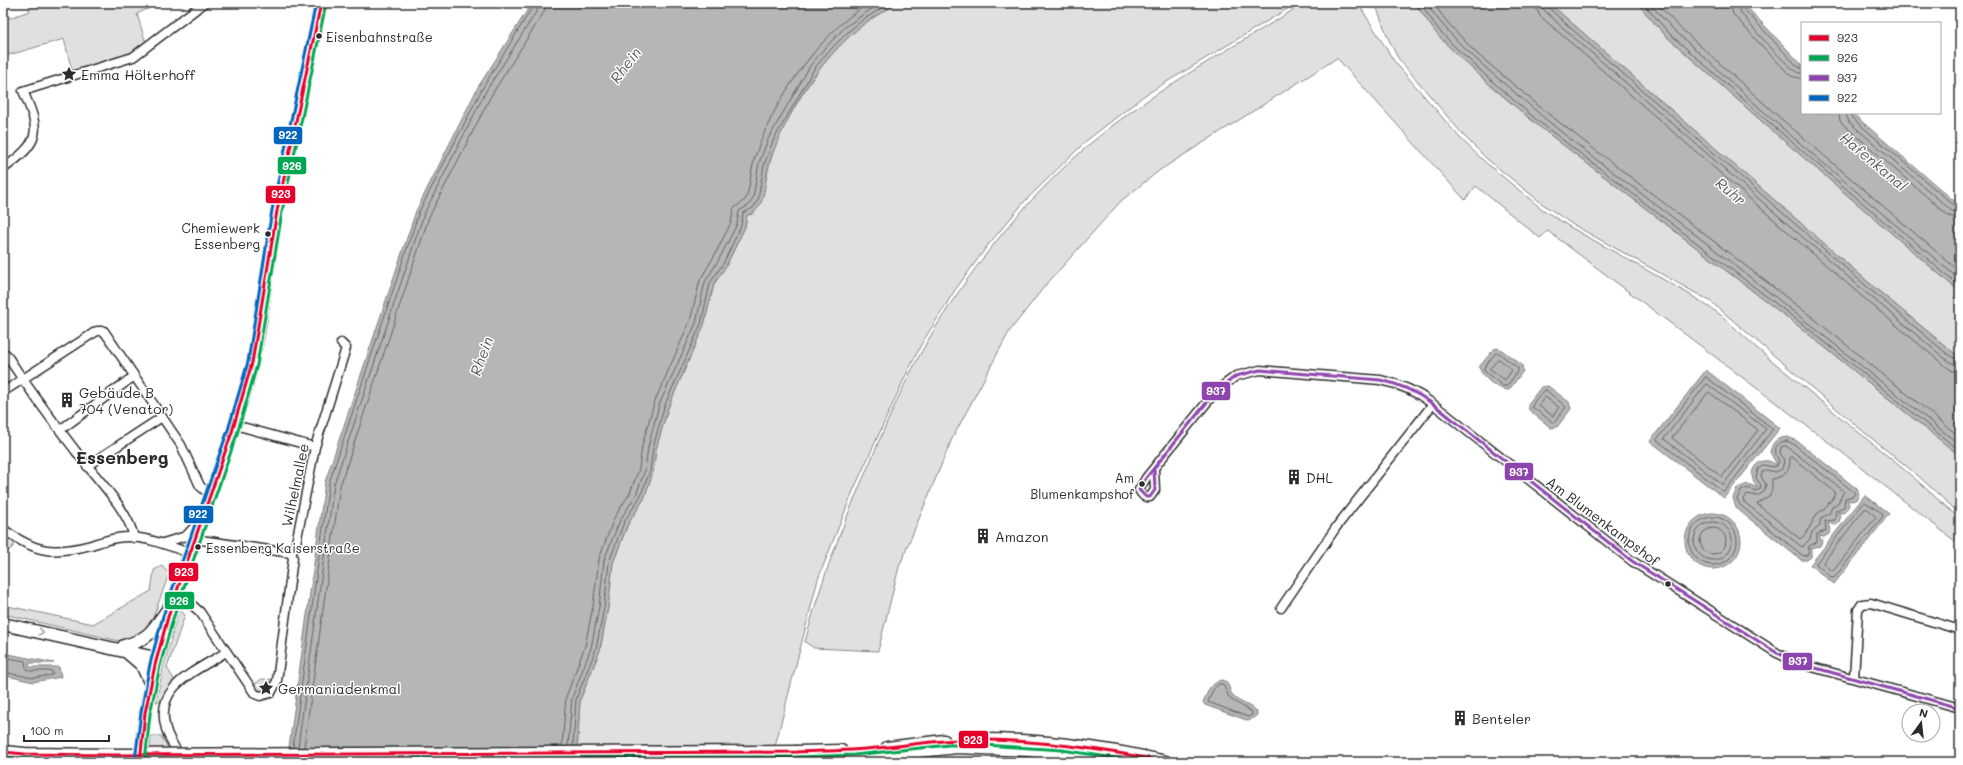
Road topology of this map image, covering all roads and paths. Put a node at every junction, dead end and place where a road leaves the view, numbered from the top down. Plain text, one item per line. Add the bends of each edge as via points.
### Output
1 (204, 3) edge
2 (321, 3) edge
3 (3, 169) edge
4 (341, 343) dead end
5 (6, 354) dead end
6 (133, 377) junction
7 (22, 379) junction
8 (3, 392) edge
9 (1433, 404) junction
10 (162, 417) junction
11 (235, 426) junction
12 (60, 430) junction
13 (315, 447) junction
14 (87, 466) junction
15 (1154, 469) junction
16 (210, 495) junction
17 (200, 521) junction
18 (3, 529) edge
19 (136, 538) junction
20 (194, 539) junction
21 (160, 544) junction
22 (189, 553) junction
23 (291, 553) junction
24 (192, 605) dead end
25 (170, 608) junction
26 (1281, 608) dead end
27 (3, 624) edge
28 (1960, 630) edge
29 (125, 649) junction
30 (226, 652) junction
31 (156, 655) junction
32 (1854, 678) junction
33 (150, 682) junction
34 (1960, 708) edge
35 (3, 752) edge
36 (797, 756) junction
37 (3, 761) edge
38 (11, 762) edge
39 (140, 762) edge
40 (184, 762) edge
41 (598, 762) edge
42 (1122, 762) edge
43 (1166, 762) edge

1 - 3 street via 133,57 23,91 32,112 35,134 29,148
2 - 11 main road via 277,212 258,335
4 - 13 street, Wilhelmallee via 346,348
5 - 7 street
6 - 7 street via 106,334 100,330
6 - 10 street
6 - 12 street
7 - 8 street
7 - 12 street
9 - 15 street, Am Blumenkampshof via 1404,386 1380,380 1271,370 1242,374 1229,380 1216,391
9 - 26 street via 1337,526
9 - 32 street, Am Blumenkampshof via 1639,566 1787,658
10 - 14 street
10 - 16 street via 181,446 200,486
11 - 13 street
11 - 16 main road
12 - 14 street
13 - 23 street, Wilhelmallee via 295,548
14 - 19 street via 130,523
15 - 15 street, Am Blumenkampshof via 1155,490 1150,496 1142,495 1139,490
16 - 17 main road
17 - 20 main road
17 - 21 street via 186,536
18 - 19 street via 37,548 54,551 68,551 116,538
19 - 21 street
20 - 22 main road
20 - 23 street
21 - 22 street
22 - 25 main road
23 - 30 street, Wilhelmallee via 293,558 277,681 271,693 260,696 251,689
24 - 30 street via 200,612
25 - 29 highway via 146,638
25 - 31 main road
27 -> 29 highway
28 - 32 street via 1871,603 1862,604 1858,610
29 - 31 highway
29 - 33 highway via 138,660
30 - 40 street via 173,688 164,703 164,720 169,738
31 - 33 main road
32 - 34 street, Am Blumenkampshof
33 - 39 main road
35 - 36 highway, bridge via 114,755
36 - 41 highway
36 - 42 highway via 890,755 957,747 1028,750
36 - 43 highway via 917,743 991,740 1085,747
37 - 38 highway

